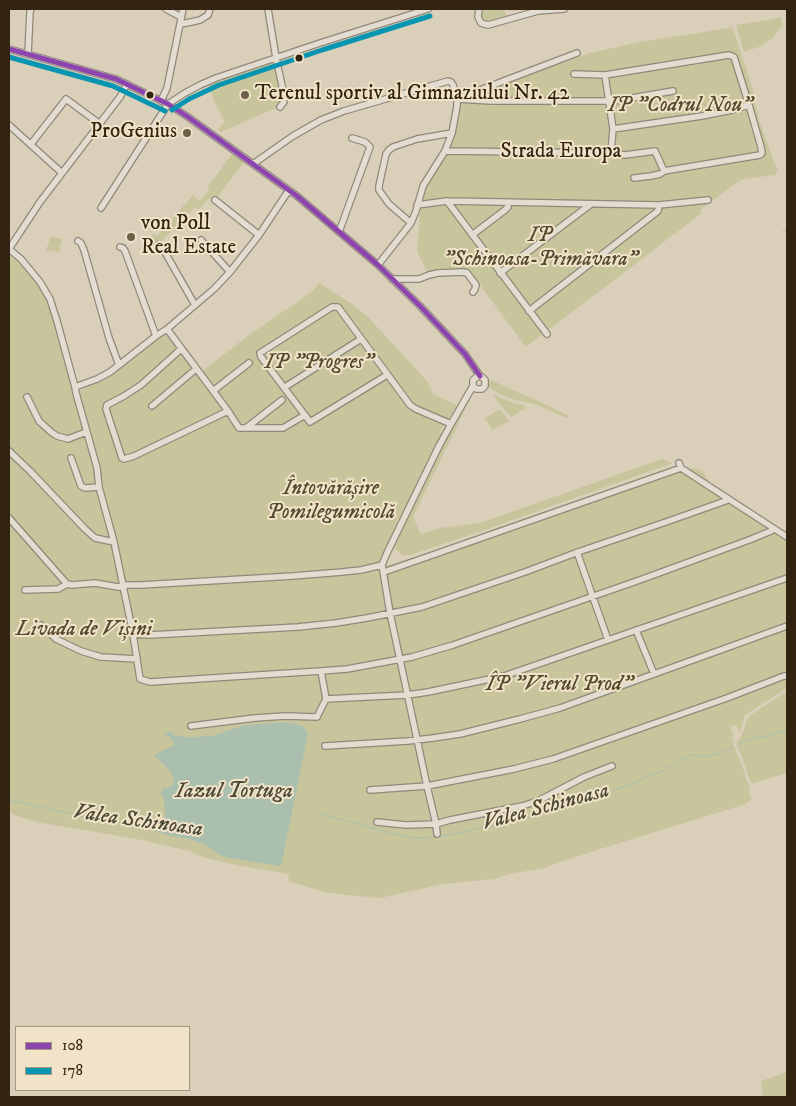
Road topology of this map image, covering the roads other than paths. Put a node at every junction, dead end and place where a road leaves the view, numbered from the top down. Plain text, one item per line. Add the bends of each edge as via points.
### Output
1 (31, 9) edge
2 (166, 9) edge
3 (183, 9) edge
4 (210, 9) edge
5 (268, 9) edge
6 (428, 9) edge
7 (479, 9) edge
8 (564, 9) edge
9 (181, 20) junction
10 (9, 49) edge
11 (577, 53) dead end
12 (28, 54) junction
13 (276, 58) junction
14 (574, 74) dead end
15 (605, 75) junction
16 (127, 84) junction
17 (673, 91) dead end
18 (457, 99) junction
19 (161, 101) junction
20 (609, 102) junction
21 (168, 104) junction
22 (749, 105) junction
23 (280, 107) dead end
24 (100, 124) junction
25 (9, 125) edge
26 (613, 129) junction
27 (452, 133) junction
28 (352, 138) dead end
29 (31, 144) junction
30 (445, 151) junction
31 (611, 153) junction
32 (253, 164) junction
33 (664, 171) junction
34 (62, 173) junction
35 (634, 178) dead end
36 (289, 190) junction
37 (215, 200) dead end
38 (708, 200) dead end
39 (447, 201) junction
40 (508, 202) junction
41 (592, 204) junction
42 (418, 205) junction
43 (659, 205) junction
44 (101, 208) dead end
45 (411, 223) junction
46 (340, 232) junction
47 (259, 235) junction
48 (472, 235) junction
49 (201, 240) dead end
50 (78, 241) dead end
51 (158, 245) dead end
52 (120, 247) dead end
53 (9, 249) edge
54 (378, 265) junction
55 (230, 272) junction
56 (500, 273) junction
57 (392, 279) junction
58 (473, 292) dead end
59 (195, 305) junction
60 (529, 311) junction
61 (167, 329) junction
62 (547, 334) dead end
63 (156, 336) junction
64 (361, 339) junction
65 (181, 349) junction
66 (249, 363) dead end
67 (119, 365) junction
68 (196, 369) junction
69 (387, 375) junction
70 (480, 376) junction
71 (473, 386) junction
72 (75, 387) junction
73 (285, 387) junction
74 (213, 391) junction
75 (27, 397) dead end
76 (282, 400) dead end
77 (152, 406) dead end
78 (228, 411) junction
79 (305, 415) junction
80 (451, 424) junction
81 (245, 428) junction
82 (86, 432) junction
83 (9, 451) edge
84 (72, 458) dead end
85 (100, 487) junction
86 (728, 500) junction
87 (9, 518) edge
88 (773, 528) junction
89 (787, 537) edge
90 (114, 542) junction
91 (577, 552) junction
92 (383, 568) junction
93 (787, 578) edge
94 (67, 584) junction
95 (123, 586) junction
96 (25, 590) dead end
97 (592, 596) junction
98 (390, 613) junction
99 (41, 625) dead end
100 (787, 626) edge
101 (636, 630) junction
102 (133, 634) junction
103 (608, 640) junction
104 (137, 659) junction
105 (400, 659) junction
106 (321, 671) junction
107 (654, 674) junction
108 (787, 676) edge
109 (407, 695) junction
110 (326, 699) junction
111 (191, 726) dead end
112 (417, 740) junction
113 (325, 746) dead end
114 (612, 766) dead end
115 (426, 786) junction
116 (370, 790) dead end
117 (377, 822) dead end
118 (436, 824) junction
119 (437, 834) dead end

1 - 12 street
2 - 9 street
3 - 9 street
4 - 9 street via 208,15 200,20
5 - 13 street
6 - 13 street
7 - 8 street via 481,23 488,25 538,11
9 - 19 street via 167,88
10 - 12 street
11 - 18 street
12 - 16 street
13 - 21 street via 200,85
13 - 23 street via 284,102
14 - 15 street
15 - 20 street
15 - 22 street via 731,55
16 - 19 street
16 - 24 street
17 - 20 street
18 - 20 street
18 - 27 street
18 - 32 street via 453,85 448,81 353,108 321,120
19 - 21 street
20 - 26 street
21 - 32 street
21 - 44 street
22 - 26 street via 702,116
22 - 33 street, Strada Europa via 762,153
24 - 29 street via 66,99
24 - 34 street
25 - 29 street
26 - 31 street
27 - 30 street
27 - 45 street via 417,139 393,147 386,154 379,190 389,204
28 - 46 street via 370,147
29 - 34 street
30 - 31 street, Strada Europa
30 - 42 street via 425,180
31 - 33 street, Strada Europa via 625,155 655,151
32 - 36 street
33 - 35 street, Strada Europa
34 - 53 street
36 - 46 street
36 - 47 street
37 - 47 street
38 - 43 street
39 - 40 street
39 - 42 street
39 - 48 street
40 - 41 street
40 - 48 street via 505,210
41 - 43 street
41 - 56 street
42 - 45 street
43 - 60 street via 658,211
45 - 54 street
46 - 54 street
47 - 55 street
48 - 56 street
49 - 55 street
50 - 67 street via 84,250
51 - 59 street
52 - 63 street via 125,251
53 - 72 street via 33,273 50,299
54 - 57 street
55 - 59 street
56 - 60 street
57 - 58 street via 419,279 438,273 464,272 476,285
57 - 70 street via 465,354
59 - 61 street
60 - 62 street
61 - 63 street
61 - 65 street
63 - 67 street
64 - 69 street
64 - 73 street
64 - 73 street via 338,307 332,307 260,353
65 - 68 street
65 - 78 street via 141,385 107,405 122,458 134,456
66 - 74 street
67 - 72 street via 97,379
68 - 74 street
68 - 77 street
69 - 79 street via 310,422
69 - 80 street via 410,405
70 - 71 street via 473,380
70 - 71 street via 484,378 484,388 478,390
71 - 80 street
72 - 82 street
73 - 79 street
74 - 78 street
75 - 82 street via 39,421 50,432 68,439
76 - 81 street
78 - 81 street via 240,428
79 - 81 street via 283,428
80 - 92 street via 387,553
82 - 85 street
83 - 90 street via 95,538
84 - 85 street via 80,486
85 - 90 street
86 - 88 street
86 - 91 street
86 - 92 street via 680,465
87 - 94 street
88 - 89 street
88 - 97 street via 749,540
90 - 95 street
91 - 97 street
91 - 98 street via 422,607
92 - 95 street
92 - 98 street
93 - 101 street
94 - 95 street via 92,582
94 - 96 street via 58,589
95 - 102 street
97 - 103 street
97 - 105 street via 446,648
98 - 102 street via 298,627
98 - 105 street
99 - 104 street via 56,639 75,649 98,656
100 - 107 street
101 - 103 street
101 - 107 street
102 - 104 street
103 - 109 street via 504,676
104 - 106 street via 140,679 150,682
105 - 106 street
105 - 109 street
106 - 110 street
107 - 112 street via 560,708 460,734
108 - 115 street via 553,759
109 - 110 street
109 - 112 street
110 - 111 street via 317,717 285,716
112 - 113 street
112 - 115 street
114 - 118 street via 532,804
115 - 116 street
115 - 118 street
117 - 118 street
118 - 119 street

